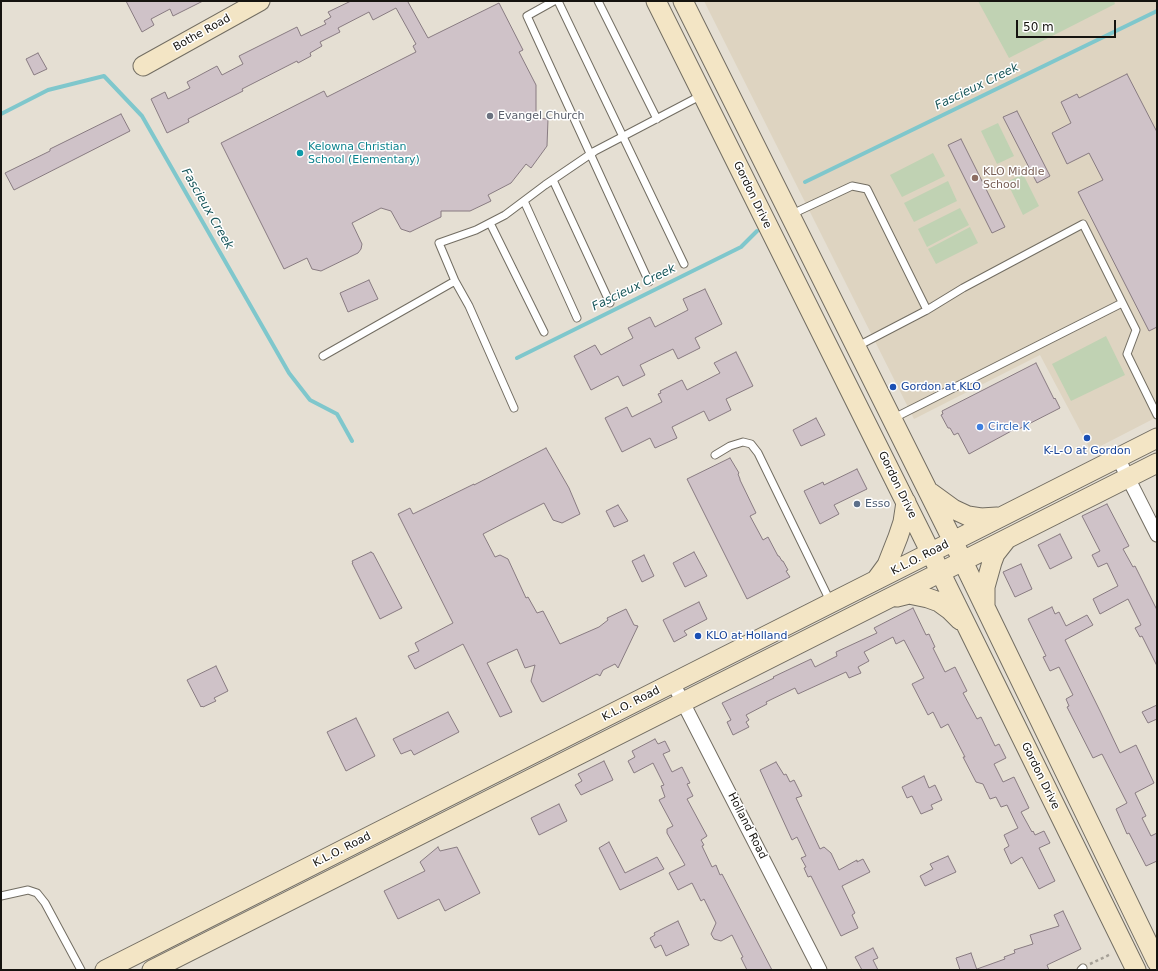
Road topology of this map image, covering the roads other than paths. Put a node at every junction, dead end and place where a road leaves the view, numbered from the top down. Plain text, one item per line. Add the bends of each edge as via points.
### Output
1 (260, 1) edge
2 (554, 1) edge
3 (558, 1) edge
4 (598, 1) edge
5 (656, 1) edge
6 (683, 1) edge
7 (143, 66) dead end
8 (702, 95) junction
9 (657, 119) junction
10 (623, 136) junction
11 (590, 154) junction
12 (553, 180) junction
13 (524, 201) junction
14 (790, 215) junction
15 (490, 223) junction
16 (684, 264) dead end
17 (455, 281) junction
18 (649, 282) dead end
19 (1122, 302) junction
20 (610, 303) dead end
21 (927, 310) junction
22 (577, 318) dead end
23 (544, 332) dead end
24 (856, 348) junction
25 (323, 356) dead end
26 (514, 408) dead end
27 (1157, 415) edge
28 (892, 420) junction
29 (1157, 438) edge
30 (715, 455) dead end
31 (1118, 458) junction
32 (1157, 463) edge
33 (1128, 477) junction
34 (928, 491) junction
35 (906, 502) junction
36 (1003, 516) junction
37 (1157, 535) edge
38 (1008, 538) junction
39 (953, 541) junction
40 (930, 553) junction
41 (962, 561) junction
42 (940, 572) junction
43 (876, 580) junction
44 (886, 599) junction
45 (831, 603) junction
46 (985, 608) junction
47 (968, 628) junction
48 (674, 683) junction
49 (683, 702) junction
50 (1, 896) edge
51 (1157, 962) edge
52 (81, 970) edge
53 (105, 970) edge
54 (152, 970) edge
55 (820, 970) edge
56 (1136, 970) edge

1 - 7 main road, Bothe Road
2 - 11 lane via 526,16
3 - 10 lane
4 - 9 lane
5 - 8 main road, Gordon Drive
6 - 14 main road
8 - 9 lane
8 - 35 main road, Gordon Drive
9 - 10 lane
10 - 11 lane
10 - 16 lane
11 - 12 lane
11 - 18 lane
12 - 13 lane
12 - 20 lane
13 - 15 lane
13 - 22 lane
14 - 21 lane via 852,186 867,189
14 - 24 main road
15 - 17 lane via 439,244
15 - 23 lane
17 - 25 lane
17 - 26 lane via 469,306
19 - 21 lane via 1083,224
19 - 27 lane via 1136,330 1127,354
19 - 28 lane
21 - 24 lane
24 - 28 main road
28 - 34 main road
29 - 31 main road, K.L.O. Road
30 - 45 lane via 743,442 751,444 758,453
31 - 33 street
31 - 36 main road, K.L.O. Road
32 - 33 main road, K.L.O. Road
33 - 37 street
33 - 38 main road, K.L.O. Road
34 - 36 main road via 948,506 968,516
34 - 39 main road
35 - 40 main road, Gordon Drive
35 - 43 main road via 898,537 887,565
36 - 39 main road, K.L.O. Road
38 - 41 main road, K.L.O. Road
38 - 46 main road via 992,562 985,587
39 - 40 main road, K.L.O. Road
39 - 41 main road
40 - 42 main road, Gordon Drive
40 - 43 main road, K.L.O. Road
41 - 42 main road, K.L.O. Road
41 - 46 main road
42 - 44 main road, K.L.O. Road
42 - 47 main road, Gordon Drive
43 - 45 main road, K.L.O. Road
44 - 47 main road via 909,594 923,596 939,602
44 - 49 main road, K.L.O. Road
45 - 48 main road, K.L.O. Road
46 - 51 main road
47 - 56 main road, Gordon Drive
48 - 49 street, Holland Road
48 - 53 main road, K.L.O. Road
49 - 54 main road, K.L.O. Road
49 - 55 street, Holland Road
50 - 52 lane via 28,890 37,893

